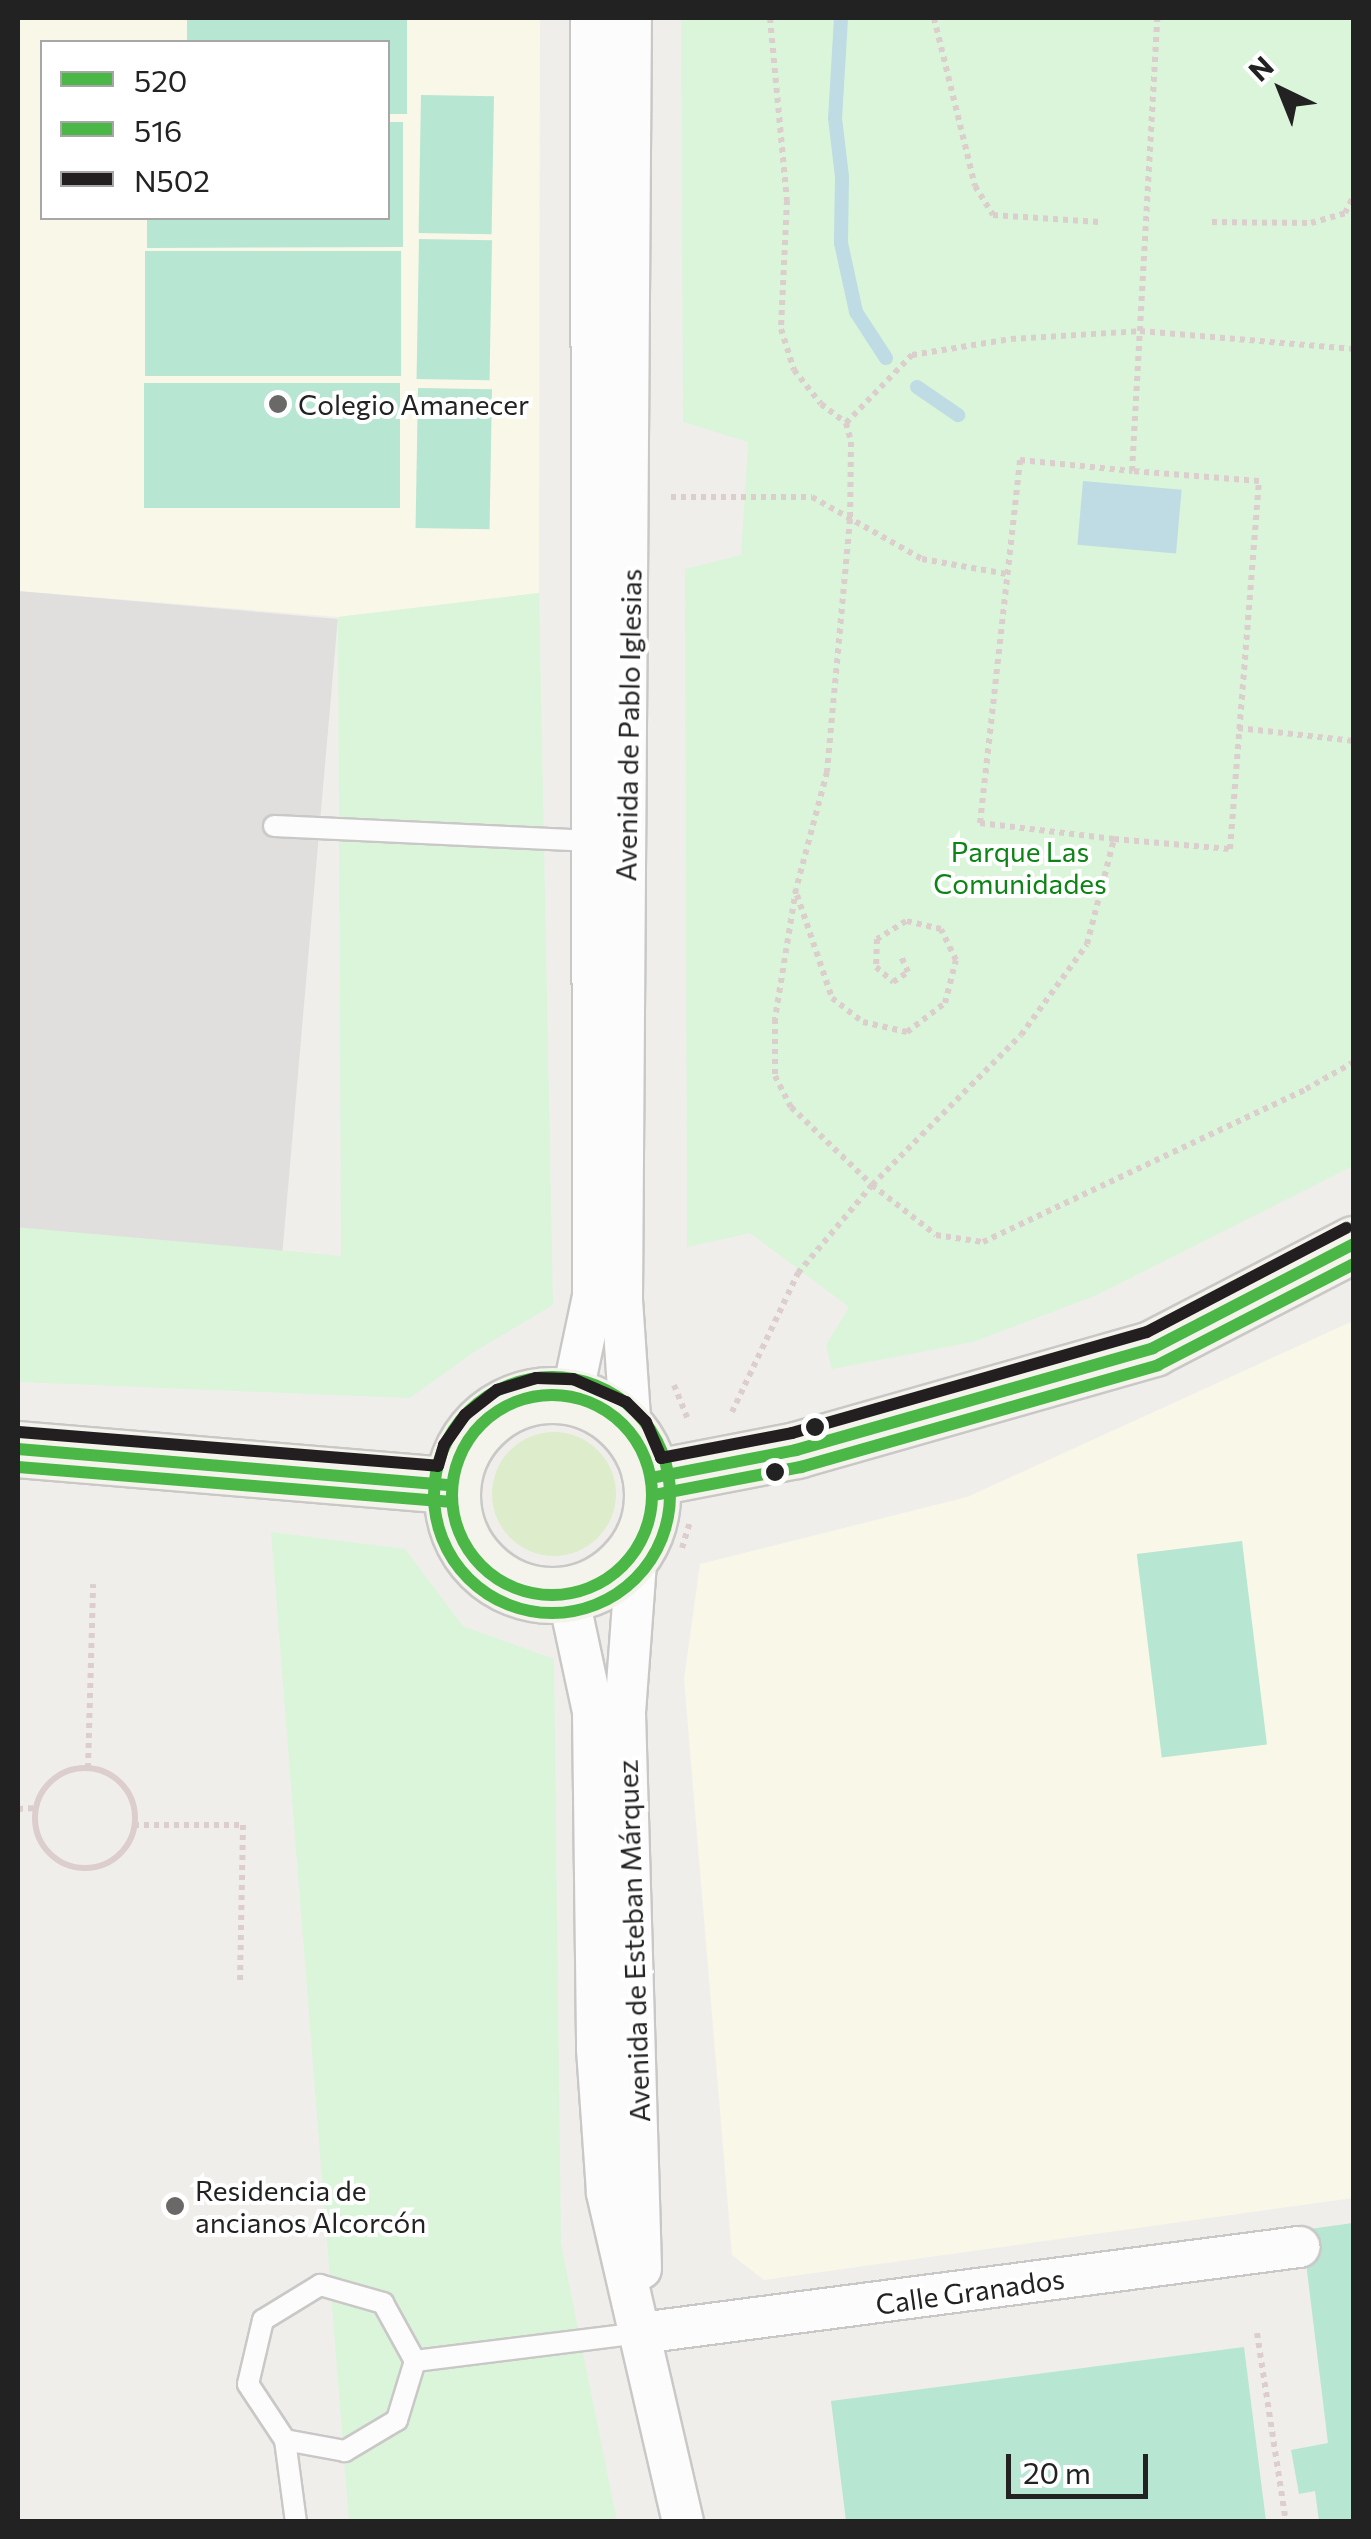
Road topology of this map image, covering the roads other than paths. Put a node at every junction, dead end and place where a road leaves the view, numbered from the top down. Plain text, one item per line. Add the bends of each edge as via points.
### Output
1 (590, 18) edge
2 (631, 18) edge
3 (274, 826) dead end
4 (592, 841) junction
5 (1354, 1244) edge
6 (572, 1396) junction
7 (18, 1449) edge
8 (641, 1455) junction
9 (451, 1485) junction
10 (637, 1549) junction
11 (568, 1594) junction
12 (1299, 2247) dead end
13 (642, 2333) junction
14 (415, 2362) junction
15 (285, 2440) junction
16 (296, 2522) edge
17 (683, 2522) edge

1 - 4 street, Avenida de Pablo Iglesias
2 - 8 street, Avenida de Pablo Iglesias via 622,1299
3 - 4 lane
4 - 6 street, Avenida de Pablo Iglesias via 594,1296
5 - 8 street via 1153,1348 796,1450 706,1468
6 - 8 street via 614,1415
6 - 9 street via 539,1394 506,1404 479,1424 460,1452
7 - 9 street
8 - 10 street via 648,1527
9 - 11 street via 453,1516 482,1568 522,1590
10 - 11 street via 595,1586
10 - 13 street, Avenida de Esteban Márquez via 626,1713
11 - 13 street, Avenida de Esteban Márquez via 593,1712 597,2049 607,2193
12 - 13 street, Calle Granados
13 - 14 lane
13 - 17 street, Avenida de Esteban Márquez
14 - 15 lane via 397,2420 371,2436 345,2451
14 - 15 lane via 383,2303 320,2285 263,2320 248,2384
15 - 16 lane

